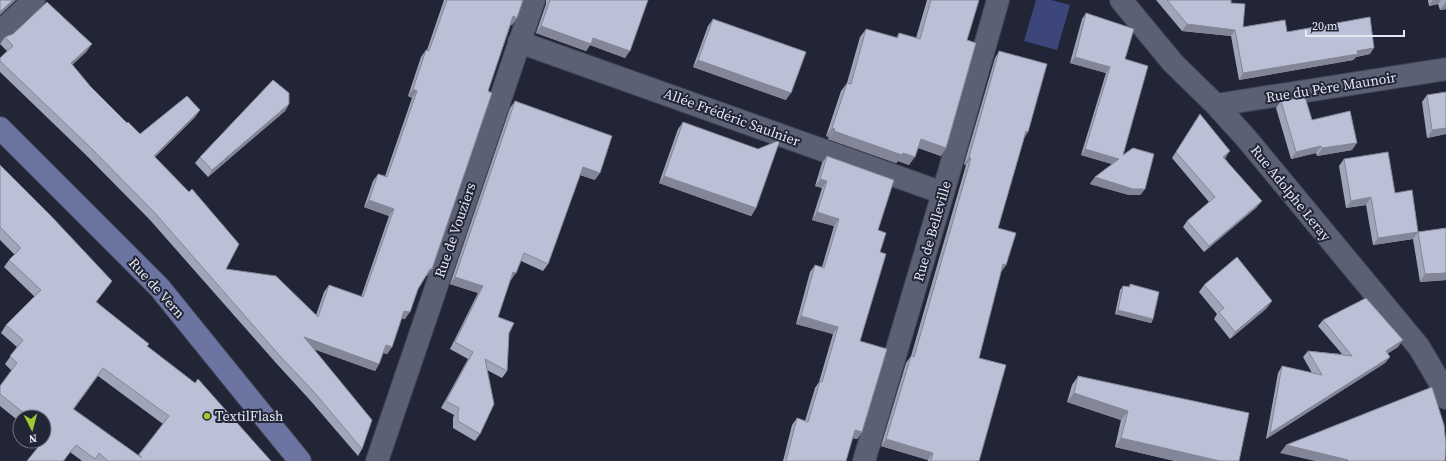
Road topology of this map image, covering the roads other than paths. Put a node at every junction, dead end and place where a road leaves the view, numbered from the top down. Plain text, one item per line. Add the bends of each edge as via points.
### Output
1 (34, 0) edge
2 (534, 0) edge
3 (998, 0) edge
4 (1121, 0) edge
5 (0, 32) edge
6 (519, 42) junction
7 (1446, 69) edge
8 (1216, 105) junction
9 (0, 128) edge
10 (943, 193) junction
11 (1446, 398) edge
12 (300, 461) edge
13 (377, 461) edge
14 (864, 461) edge

1 - 5 street
2 - 6 street, Rue de Vouziers
3 - 10 street, Rue de Belleville
4 - 8 street, Rue Adolphe Leray via 1173,63
6 - 10 street, Allée Frédéric Saulnier
6 - 13 street, Rue de Vouziers
7 - 8 street, Rue du Père Maunoir
8 - 11 street, Rue Adolphe Leray via 1418,347 1439,381
9 - 12 main road, Rue de Vern via 159,287
10 - 14 street, Rue de Belleville

